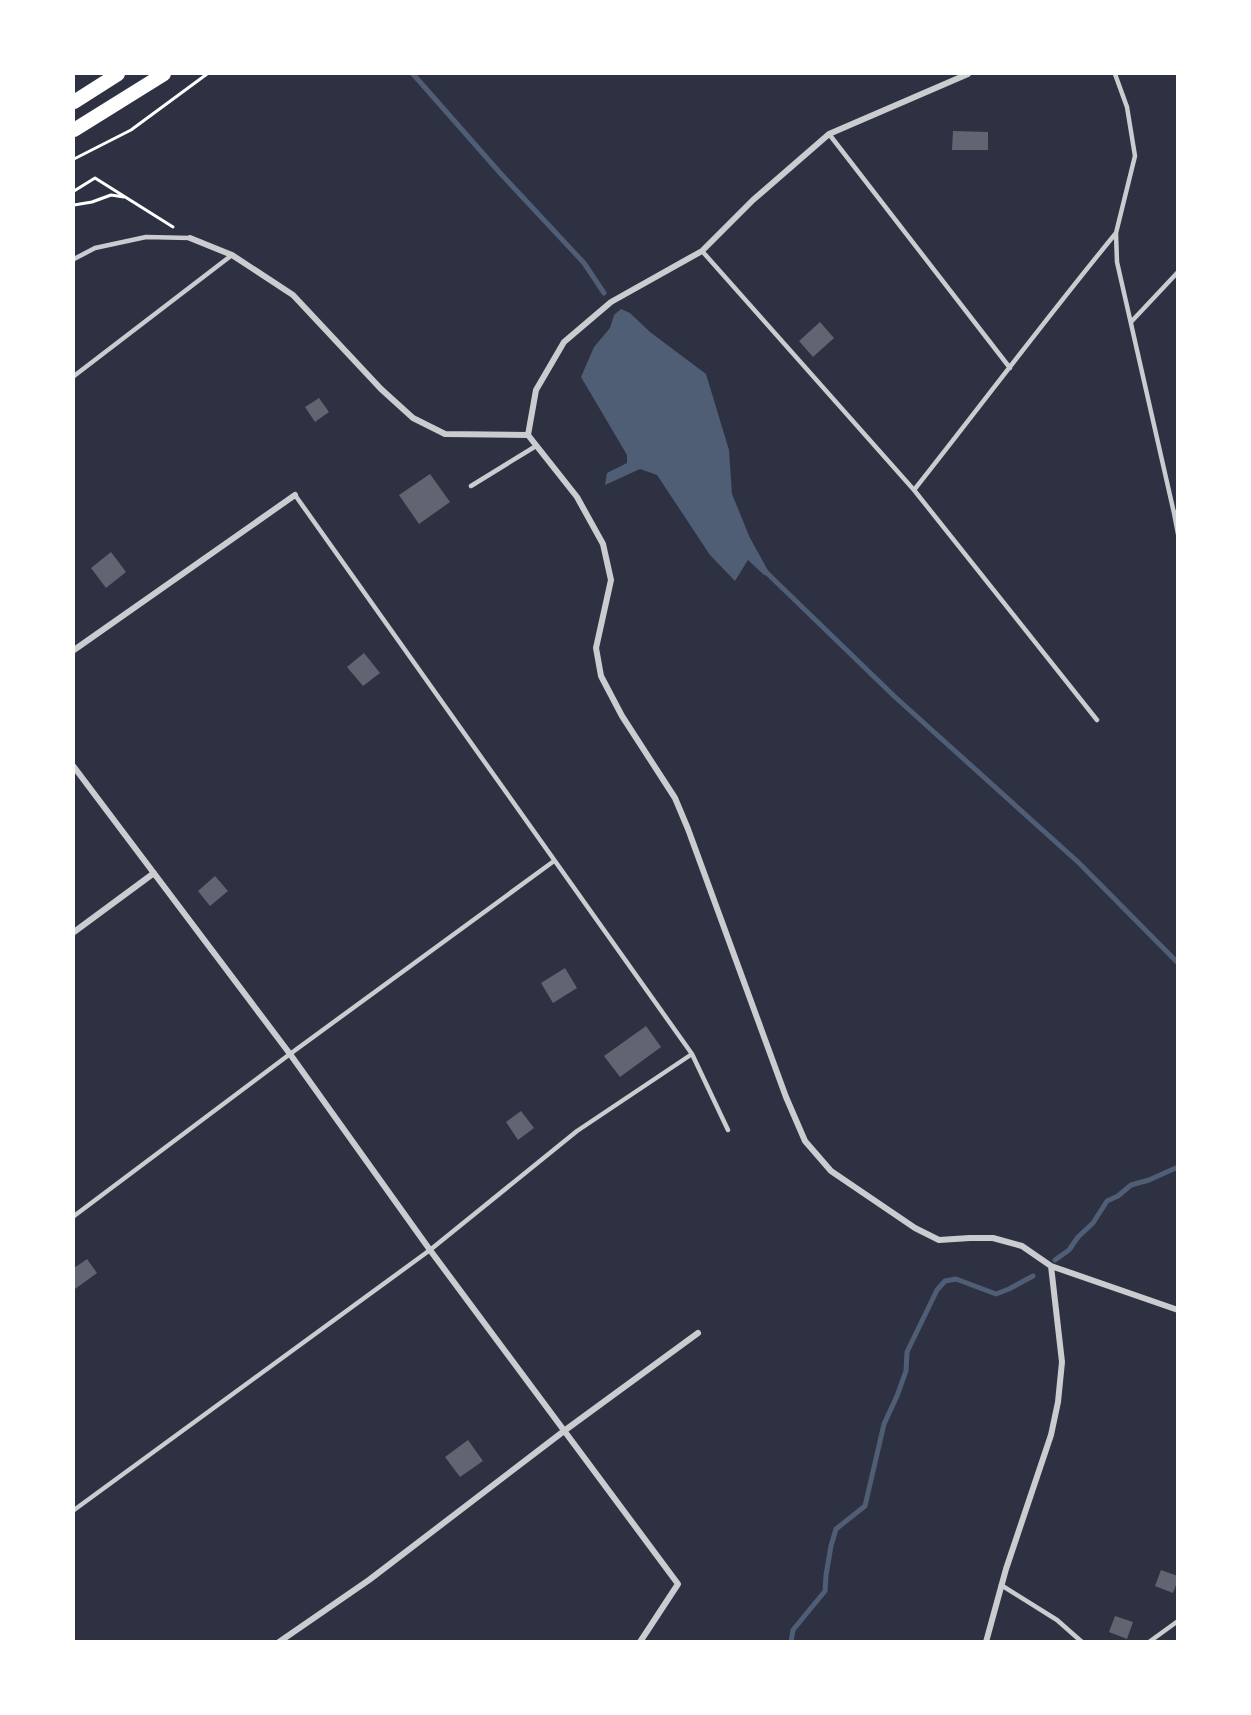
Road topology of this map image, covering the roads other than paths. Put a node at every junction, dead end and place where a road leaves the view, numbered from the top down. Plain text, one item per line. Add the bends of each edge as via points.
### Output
1 (118, 74) edge
2 (164, 74) edge
3 (968, 74) edge
4 (1115, 74) edge
5 (74, 102) edge
6 (74, 130) edge
7 (829, 134) junction
8 (1116, 233) junction
9 (190, 238) joint
10 (702, 251) junction
11 (232, 255) junction
12 (74, 260) edge
13 (1178, 272) edge
14 (1131, 322) junction
15 (1010, 368) junction
16 (74, 376) edge
17 (528, 435) junction
18 (536, 446) junction
19 (471, 486) dead end
20 (914, 490) junction
21 (295, 495) joint
22 (1176, 513) edge
23 (1178, 534) edge
24 (74, 650) edge
25 (1097, 720) dead end
26 (74, 767) edge
27 (554, 861) junction
28 (154, 873) junction
29 (74, 932) edge
30 (290, 1054) junction
31 (692, 1054) junction
32 (728, 1130) dead end
33 (74, 1216) edge
34 (430, 1250) junction
35 (1052, 1266) junction
36 (1178, 1310) edge
37 (698, 1333) dead end
38 (564, 1431) junction
39 (74, 1510) edge
40 (1001, 1585) junction
41 (1178, 1621) edge
42 (279, 1641) edge
43 (639, 1641) edge
44 (986, 1641) edge
45 (1082, 1641) edge
46 (1149, 1641) edge

1 - 5 main road
2 - 6 main road
3 - 7 street
4 - 8 lane via 1127,106 1135,156
7 - 10 street
7 - 15 lane
8 - 14 lane via 1117,262
8 - 15 lane
9 - 11 street
9 - 12 lane via 146,237 95,248
10 - 17 street via 611,302 564,342 536,390
10 - 20 lane
11 - 16 lane
11 - 17 street via 293,295 413,418 445,434
13 - 14 lane
14 - 22 lane
15 - 20 lane
17 - 18 street
18 - 19 lane
18 - 35 street via 577,497 603,543 611,580 596,648 602,676 622,716 675,798 805,1141 831,1171 915,1228 939,1240 993,1238 1022,1246
20 - 25 lane
21 - 24 street
21 - 27 lane
22 - 23 lane
26 - 28 street
27 - 30 lane
27 - 31 lane
28 - 29 street
28 - 30 street
30 - 33 lane
30 - 34 street
31 - 32 lane
31 - 34 lane via 577,1131
34 - 38 street
34 - 39 lane
35 - 36 street
35 - 40 street via 1062,1362 1058,1402 1051,1436
37 - 38 street
38 - 42 street via 369,1580
38 - 43 street via 678,1584
40 - 44 street
40 - 45 lane via 1057,1620
41 - 46 lane

